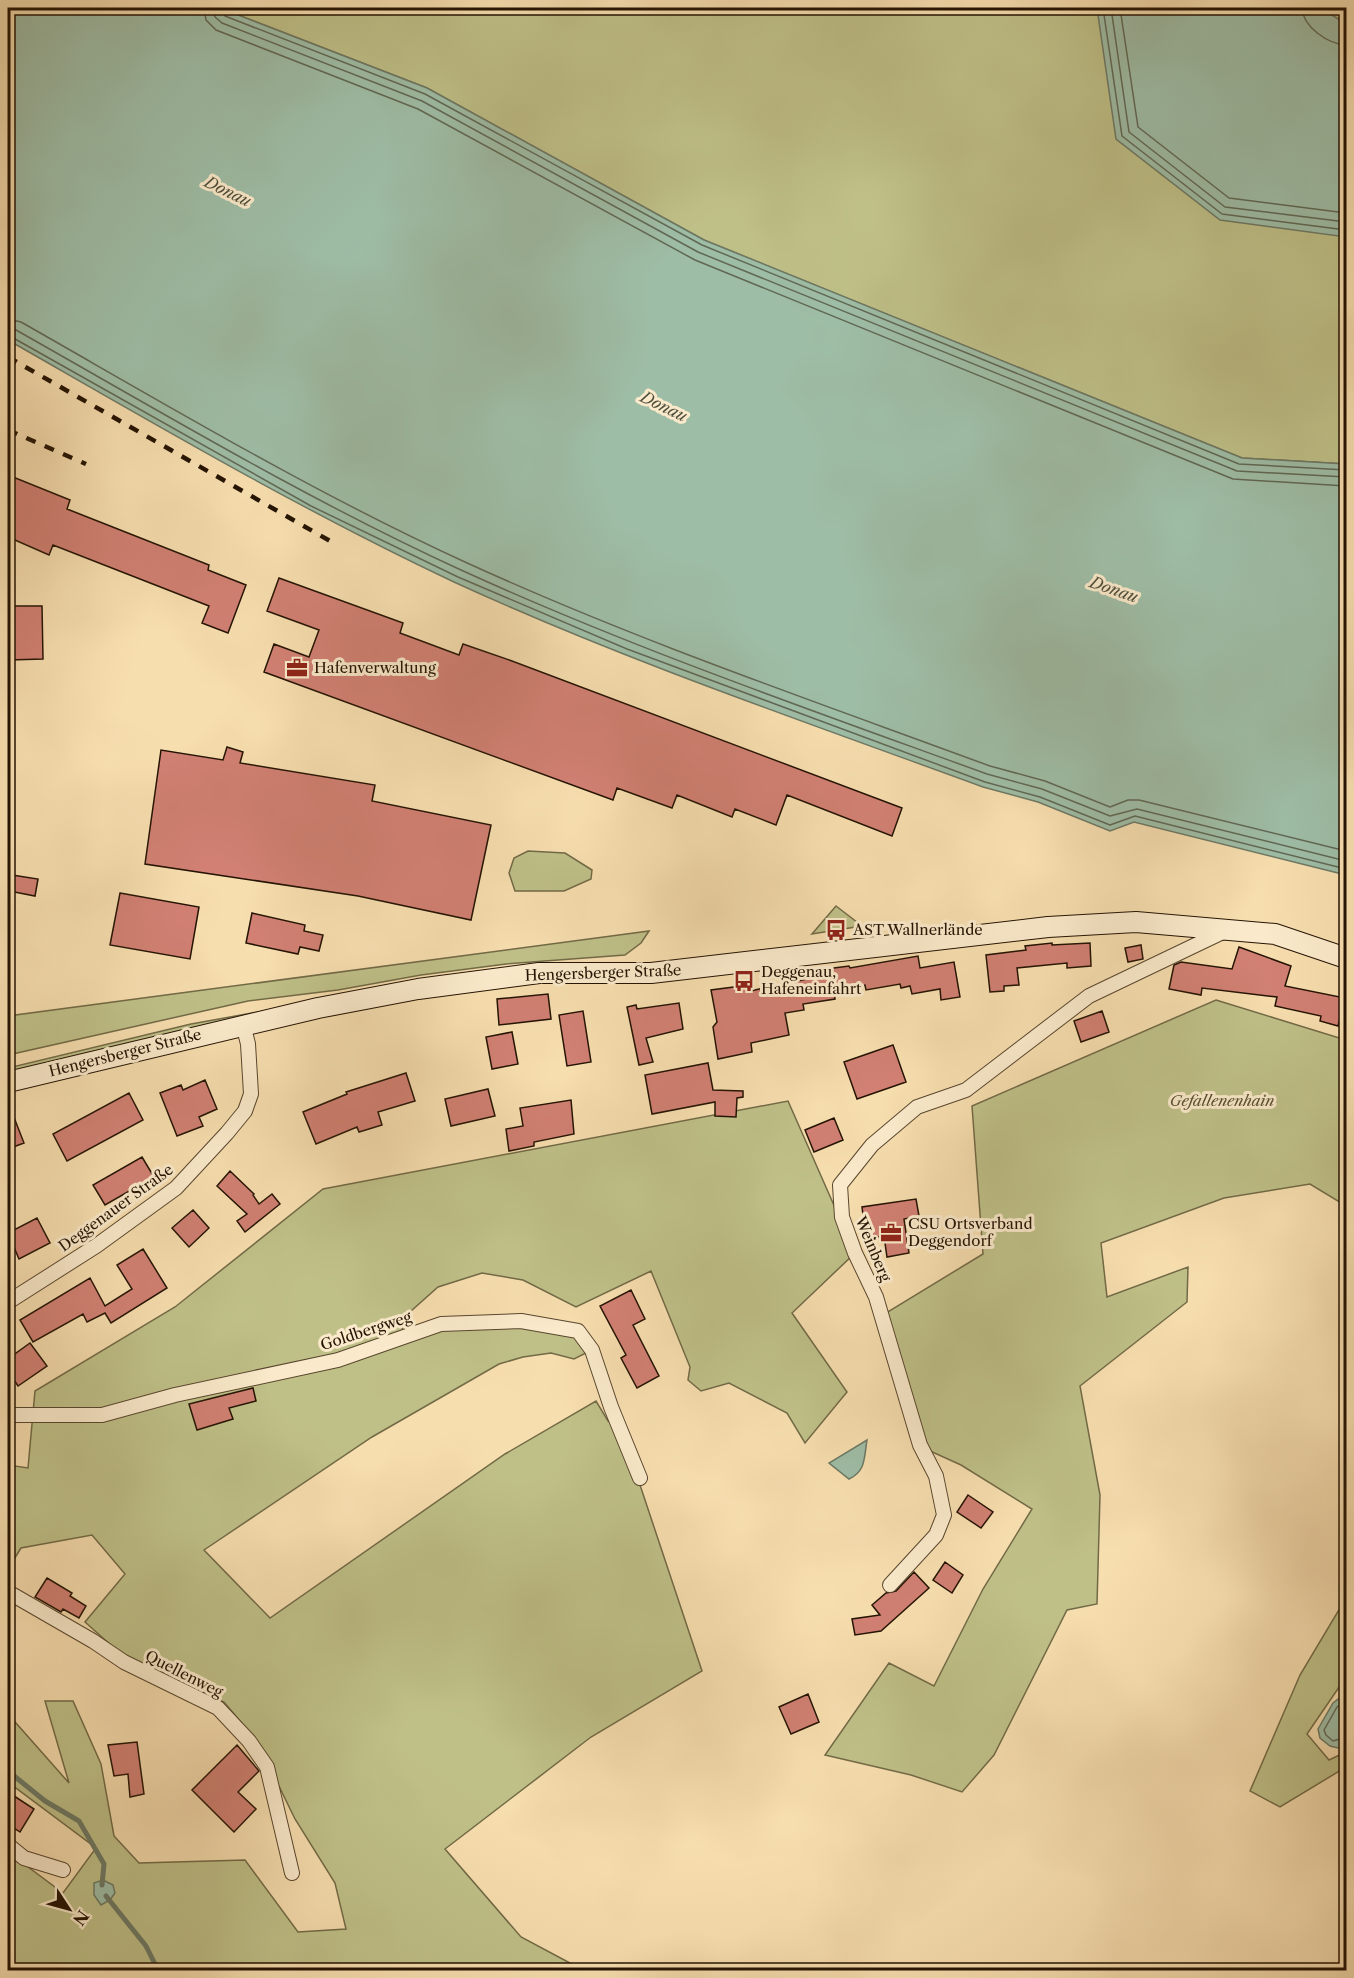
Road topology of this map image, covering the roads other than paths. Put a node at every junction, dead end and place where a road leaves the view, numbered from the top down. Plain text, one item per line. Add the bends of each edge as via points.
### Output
1 (1228, 929) junction
2 (1347, 958) edge
3 (243, 1024) junction
4 (8, 1082) edge
5 (8, 1302) edge
6 (8, 1415) edge
7 (640, 1478) dead end
8 (890, 1585) dead end
9 (8, 1592) edge
10 (8, 1845) edge
11 (63, 1870) dead end
12 (292, 1873) dead end

1 - 2 main road, Hengersberger Straße via 1275,934
1 - 3 main road, Hengersberger Straße via 1136,922 1059,926 651,973 539,973 414,990
1 - 8 street, Weinberg via 1089,996 966,1090 917,1107 872,1145 840,1185 842,1217 876,1297 920,1445 936,1476 944,1515 936,1535
3 - 4 main road, Hengersberger Straße
3 - 5 street, Deggenauer Straße via 251,1094 245,1111 227,1133 176,1188 96,1246
6 - 7 street, Goldbergweg via 102,1415 338,1360 441,1324 521,1321 578,1331 592,1350
9 - 12 street, Quellenweg via 124,1662 218,1708 267,1767
10 - 11 street via 24,1858

